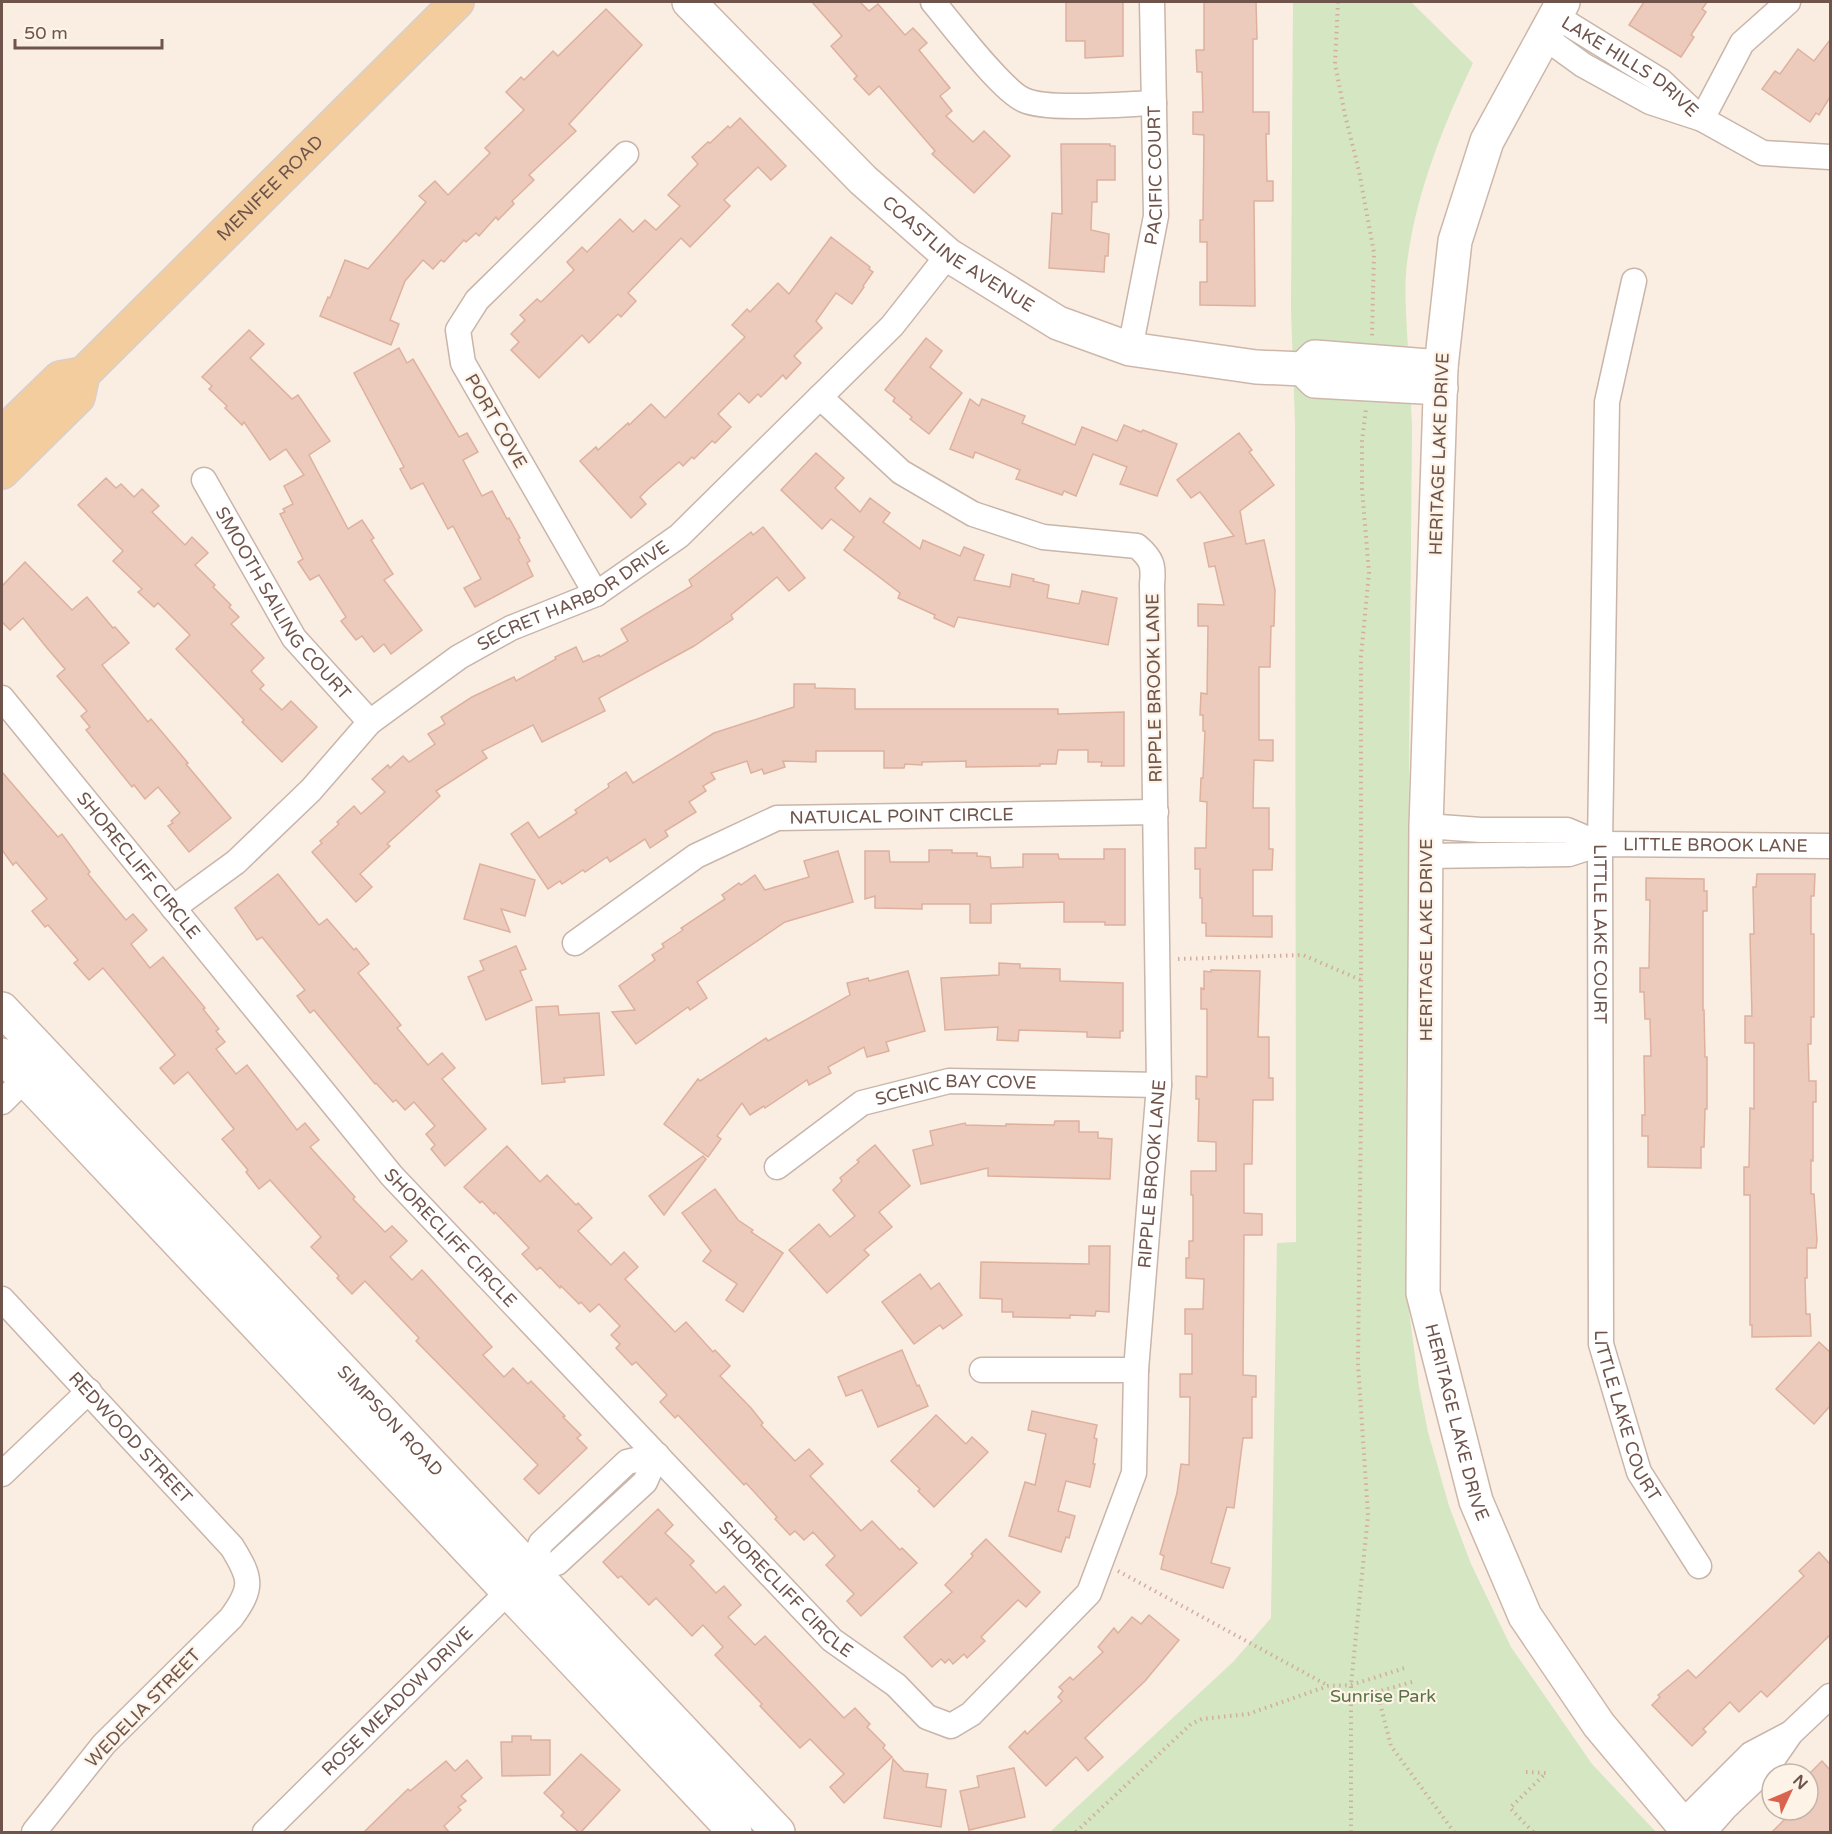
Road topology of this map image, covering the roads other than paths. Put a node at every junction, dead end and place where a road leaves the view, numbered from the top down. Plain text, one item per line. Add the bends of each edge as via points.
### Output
1 (457, 2) edge
2 (689, 2) edge
3 (933, 2) edge
4 (1152, 2) edge
5 (1788, 2) edge
6 (1554, 18) edge
7 (1154, 103) junction
8 (1702, 119) junction
9 (626, 154) dead end
10 (1830, 157) edge
11 (948, 255) junction
12 (1634, 281) dead end
13 (1130, 349) junction
14 (82, 374) junction
15 (1441, 378) junction
16 (820, 397) junction
17 (2, 434) edge
18 (2, 472) edge
19 (204, 480) dead end
20 (596, 594) junction
21 (2, 698) edge
22 (370, 722) junction
23 (1156, 812) junction
24 (1426, 841) junction
25 (1600, 844) junction
26 (1830, 846) edge
27 (173, 908) junction
28 (575, 943) dead end
29 (2, 1009) edge
30 (19, 1061) edge
31 (1159, 1085) junction
32 (2, 1102) edge
33 (777, 1167) dead end
34 (2, 1299) edge
35 (982, 1370) dead end
36 (1136, 1370) junction
37 (88, 1391) junction
38 (657, 1455) junction
39 (2, 1474) edge
40 (1699, 1566) dead end
41 (519, 1581) junction
42 (249, 1584) joint
43 (1830, 1696) edge
44 (951, 1726) joint
45 (1691, 1830) edge
46 (34, 1833) edge
47 (265, 1833) edge
48 (735, 1833) edge
49 (778, 1833) edge

1 - 14 main road, MENIFEE ROAD
2 - 11 street, COASTLINE AVENUE via 863,180
3 - 7 street via 1003,84 1023,100 1048,105
4 - 7 street, PACIFIC COURT
5 - 8 street via 1742,43
6 - 8 street, LAKE HILLS DRIVE via 1661,81
6 - 15 street, HERITAGE LAKE DRIVE via 1487,141 1455,241
7 - 13 street, PACIFIC COURT via 1156,216
8 - 10 street, LAKE HILLS DRIVE via 1763,153
9 - 20 street, PORT COVE via 477,300 458,330 463,363
11 - 13 street, COASTLINE AVENUE via 1058,323
11 - 16 street, SECRET HARBOR DRIVE via 892,326
12 - 25 street, LITTLE LAKE COURT via 1607,402
13 - 15 street, COASTLINE AVENUE via 1256,367 1303,369 1316,357 1370,373
14 - 17 main road, MENIFEE ROAD via 60,378
14 - 18 main road, MENIFEE ROAD via 78,397
15 - 24 street, HERITAGE LAKE DRIVE
16 - 20 street, SECRET HARBOR DRIVE via 679,536
16 - 23 street, RIPPLE BROOK LANE via 901,472 973,514 1043,537 1137,546 1147,555 1154,568
19 - 22 street, SMOOTH SAILING COURT via 294,638
20 - 22 street, SECRET HARBOR DRIVE via 511,628 459,657
21 - 27 street, SHORECLIFF CIRCLE
22 - 27 street, SECRET HARBOR DRIVE via 311,790 236,862
23 - 28 street, NATUICAL POINT CIRCLE via 777,818 696,856
23 - 31 street, RIPPLE BROOK LANE
24 - 25 street, LITTLE BROOK LANE via 1481,830 1567,830
24 - 45 street, HERITAGE LAKE DRIVE via 1424,1293 1476,1501 1526,1616 1599,1725
25 - 26 street, LITTLE BROOK LANE
25 - 40 street, LITTLE LAKE COURT via 1601,1344 1639,1472
27 - 38 street, SHORECLIFF CIRCLE via 392,1176
29 - 30 street, SIMPSON ROAD
30 - 32 street
30 - 41 street, SIMPSON ROAD
31 - 33 street, SCENIC BAY COVE via 949,1081 862,1103
31 - 36 street, RIPPLE BROOK LANE
34 - 37 street, REDWOOD STREET
35 - 36 street
36 - 44 street, RIPPLE BROOK LANE via 1134,1473 1089,1593 971,1714
37 - 39 street
37 - 42 street, REDWOOD STREET via 232,1547
38 - 41 street via 627,1462 541,1543
38 - 44 street, SHORECLIFF CIRCLE via 832,1640 896,1685 927,1717
41 - 47 street, ROSE MEADOW DRIVE
41 - 48 street, SIMPSON ROAD
41 - 49 street, SIMPSON ROAD
42 - 46 street, WEDELIA STREET via 243,1602 231,1618 104,1744
43 - 45 street via 1791,1733 1751,1754

